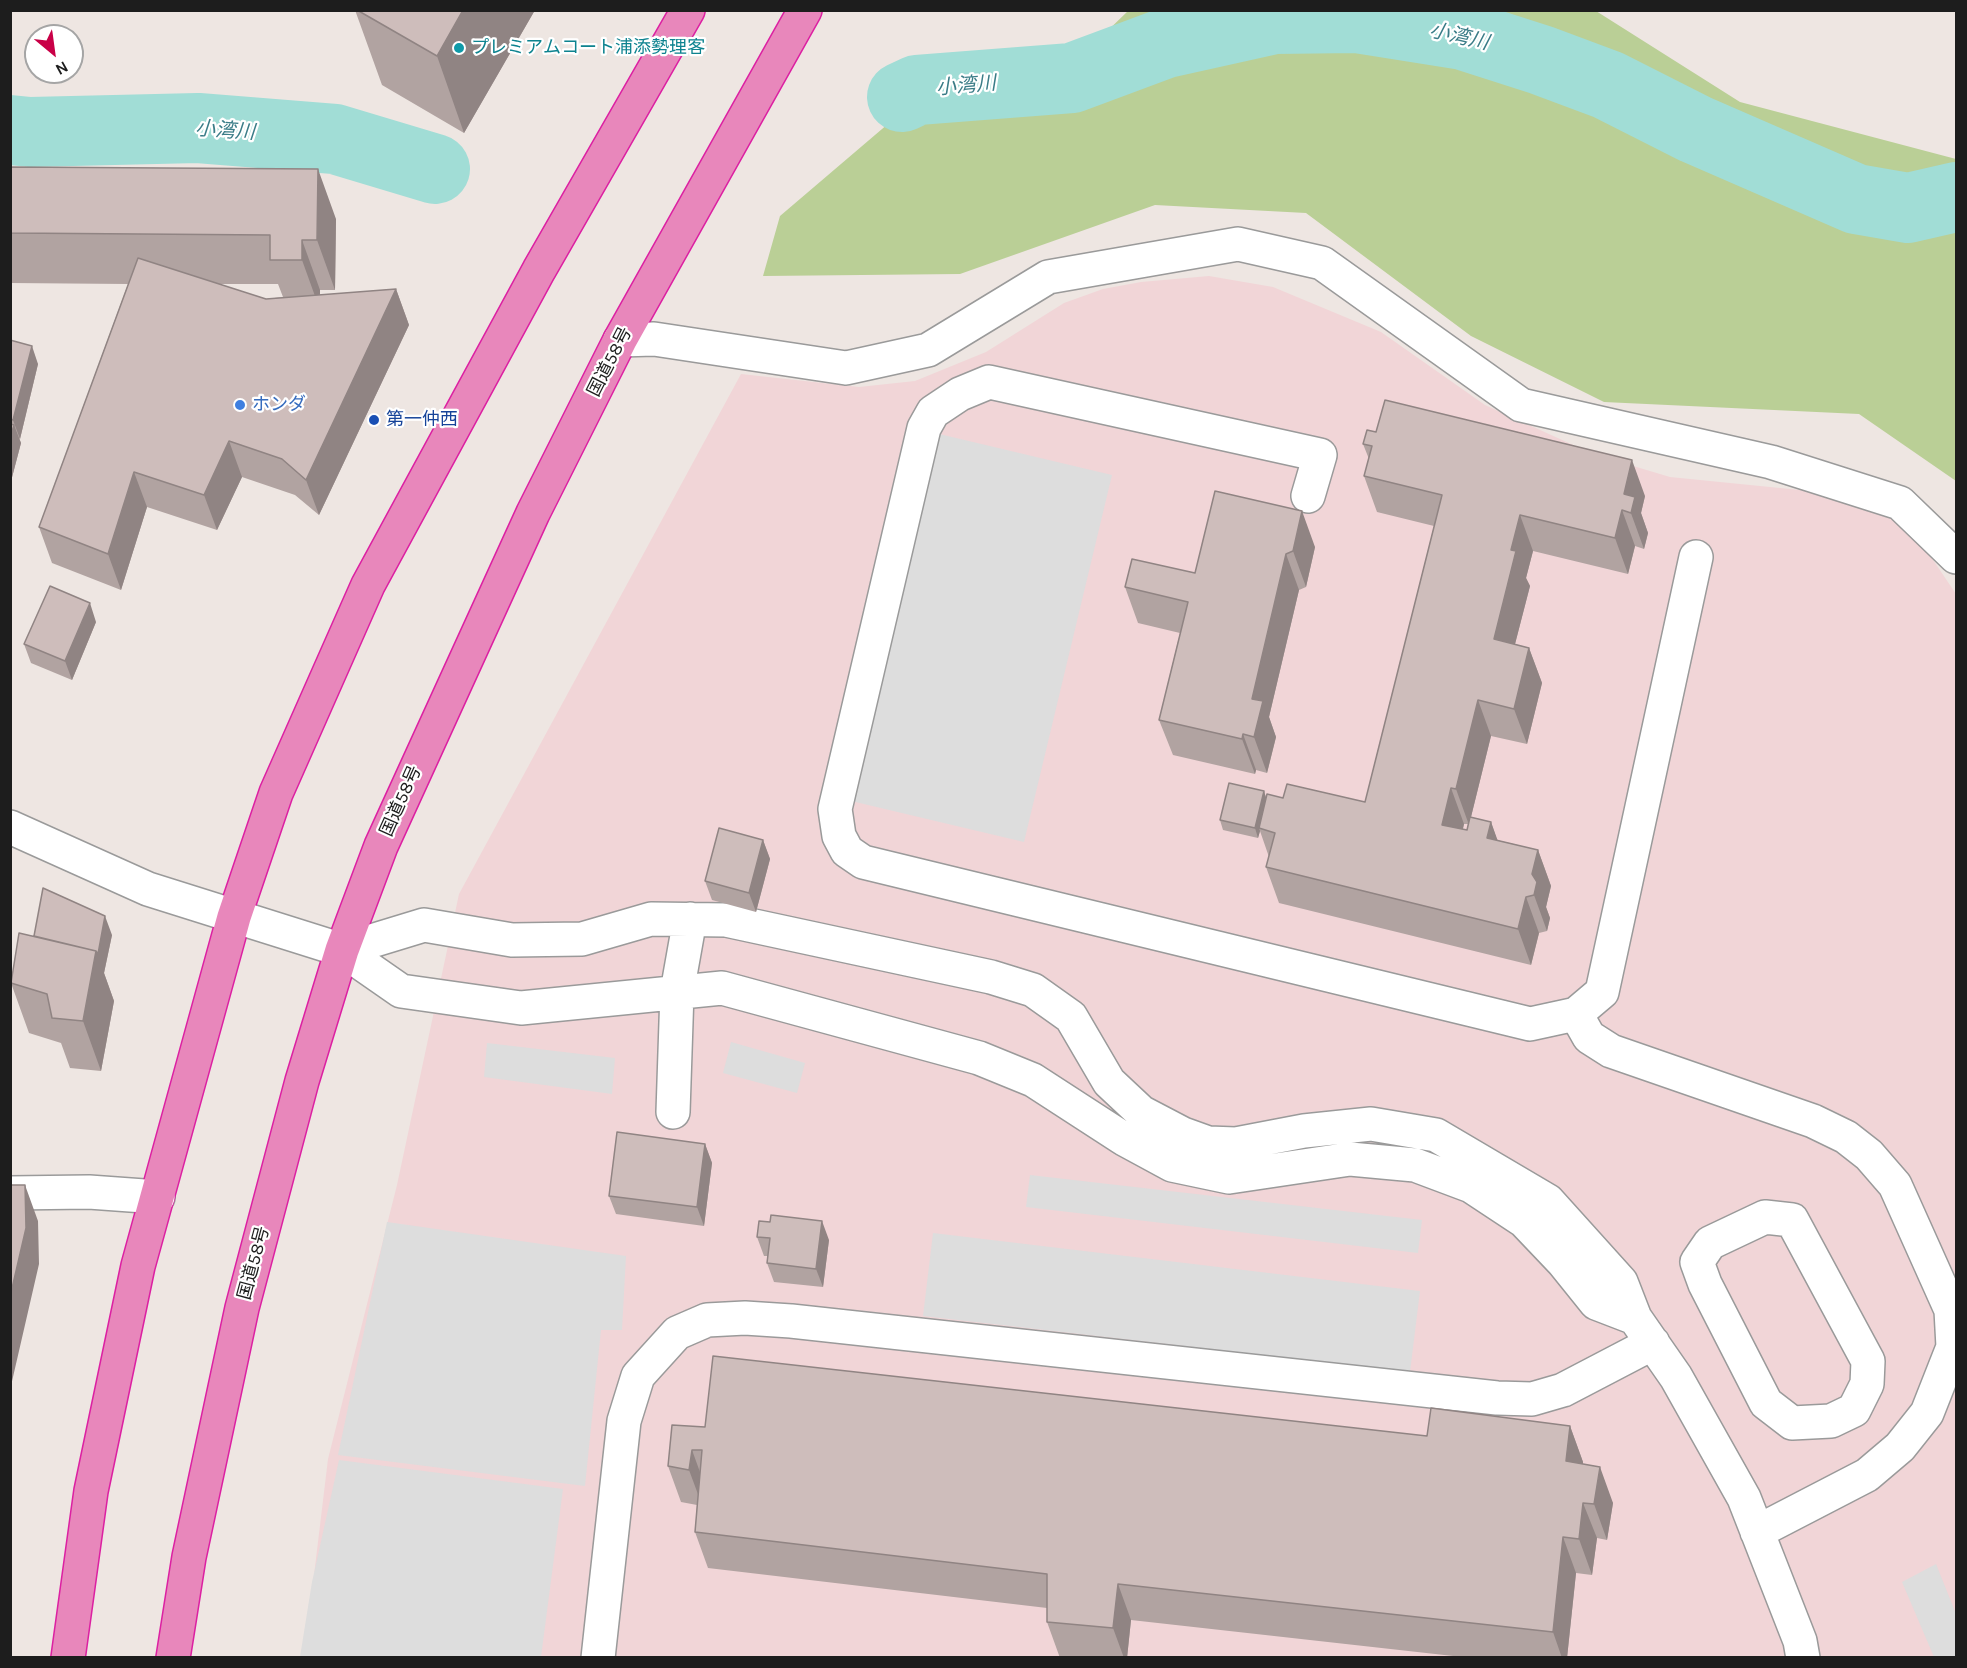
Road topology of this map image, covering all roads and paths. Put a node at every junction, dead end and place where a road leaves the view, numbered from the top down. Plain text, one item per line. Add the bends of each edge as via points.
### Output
1 (688, 10) edge
2 (805, 10) edge
3 (620, 340) junction
4 (1308, 496) dead end
5 (1696, 557) dead end
6 (1956, 557) edge
7 (10, 827) edge
8 (234, 918) junction
9 (690, 919) junction
10 (342, 950) junction
11 (677, 992) junction
12 (1576, 1014) junction
13 (673, 1112) dead end
14 (10, 1193) edge
15 (158, 1197) junction
16 (1644, 1330) junction
17 (1854, 1410) joint
18 (1757, 1533) junction
19 (68, 1658) edge
20 (173, 1658) edge
21 (598, 1658) edge
22 (1803, 1658) edge

1 - 8 highway via 539,270 368,585 276,793
2 - 3 highway, 国道58号
3 - 6 street via 654,339 846,368 928,350 1048,277 1238,244 1322,263 1521,405 1771,462 1900,502
3 - 10 highway, 国道58号 via 533,513 404,791
4 - 12 street via 1320,455 989,382 960,394 933,412 924,428 835,809 847,851 863,862 1530,1024
5 - 12 street via 1602,992
7 - 8 street via 148,889
8 - 10 street
8 - 15 highway
9 - 10 street via 651,919 582,939 512,940 424,926
9 - 11 street
9 - 16 street via 726,920 990,977 1033,990 1071,1017 1109,1082 1141,1112 1208,1143 1236,1144 1371,1124 1436,1135 1548,1201 1621,1282
10 - 11 street via 401,991 521,1008
10 - 20 highway, 国道58号 via 302,1081 242,1308 189,1557
11 - 13 street
11 - 16 street via 722,988 979,1058 1033,1080 1172,1165 1228,1177 1350,1159 1414,1166 1471,1186 1524,1221 1596,1303
12 - 18 street via 1589,1037 1611,1051 1813,1121 1846,1137 1869,1155 1895,1185 1951,1310 1953,1347 1927,1413 1900,1448 1867,1475
14 - 15 street via 89,1192
15 - 19 highway via 138,1266 91,1491
16 - 18 street via 1704,1426 1744,1498
16 - 21 street via 1563,1390 1532,1400 791,1321 707,1320 677,1333 638,1376 624,1421
17 - 17 street via 1830,1421 1792,1423 1766,1403 1697,1262 1710,1243 1765,1217 1792,1220 1868,1361 1867,1384
18 - 22 street via 1800,1641

